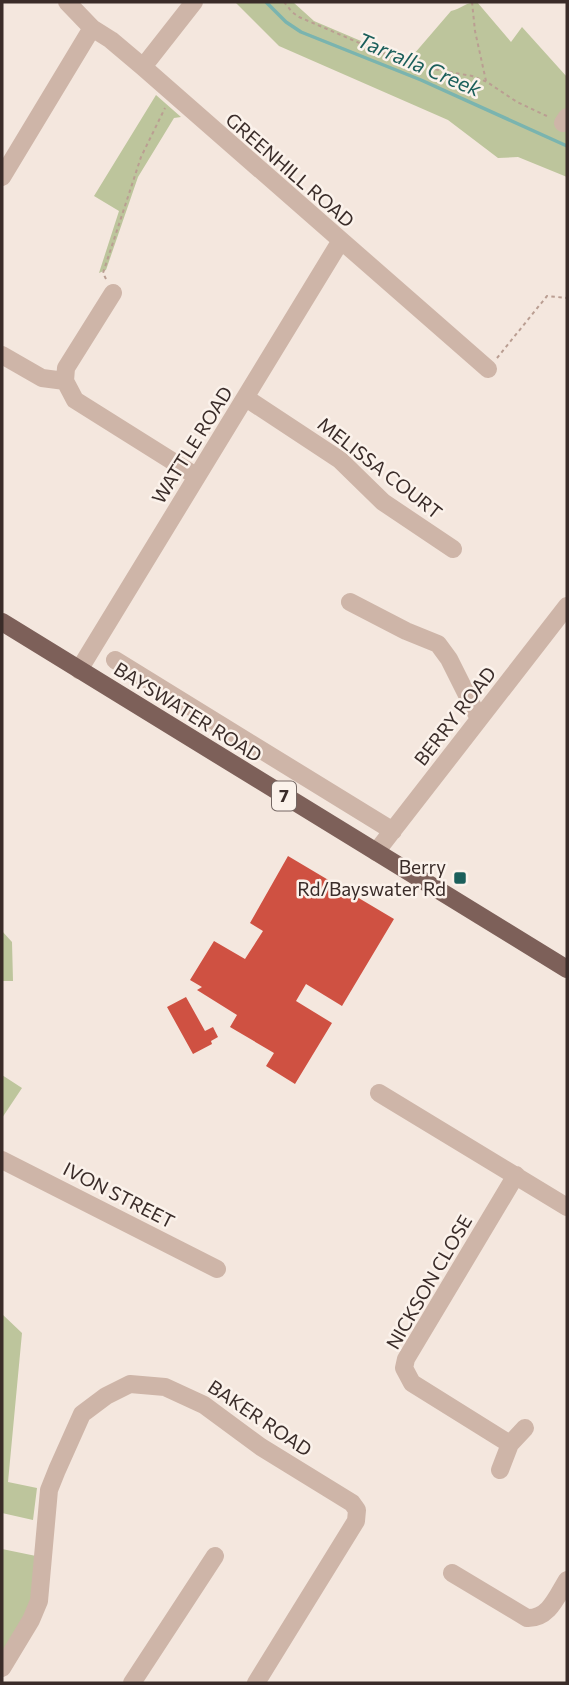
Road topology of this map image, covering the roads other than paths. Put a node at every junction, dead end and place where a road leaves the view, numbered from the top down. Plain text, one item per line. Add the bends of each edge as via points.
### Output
1 (66, 2) edge
2 (194, 2) edge
3 (92, 29) junction
4 (143, 67) junction
5 (2, 177) edge
6 (340, 242) junction
7 (113, 293) road end
8 (2, 355) edge
9 (488, 369) road end
10 (65, 382) junction
11 (246, 398) junction
12 (196, 476) junction
13 (453, 549) dead end
14 (350, 602) dead end
15 (567, 606) edge
16 (2, 622) edge
17 (115, 660) dead end
18 (79, 670) junction
19 (479, 719) junction
20 (393, 831) junction
21 (376, 852) junction
22 (567, 969) edge
23 (379, 1094) dead end
24 (2, 1160) edge
25 (516, 1175) junction
26 (567, 1207) edge
27 (217, 1269) dead end
28 (525, 1428) dead end
29 (510, 1444) junction
30 (500, 1470) dead end
31 (215, 1556) dead end
32 (452, 1573) dead end
33 (567, 1580) edge
34 (2, 1668) edge
35 (132, 1683) edge
36 (256, 1683) edge

1 - 3 street, GREENHILL ROAD
2 - 4 street
3 - 4 street, GREENHILL ROAD
3 - 5 street
4 - 6 street, GREENHILL ROAD
6 - 9 street, GREENHILL ROAD
6 - 11 street, WATTLE ROAD
7 - 10 street via 66,368
8 - 10 street via 42,378
10 - 12 street via 75,400
11 - 12 street, WATTLE ROAD
11 - 13 street, MELISSA COURT via 340,460 383,502
12 - 18 street, WATTLE ROAD
14 - 19 street via 438,644
15 - 19 street, BERRY ROAD
16 - 18 main road, BAYSWATER ROAD / 7
17 - 20 street
18 - 21 main road, BAYSWATER ROAD / 7
19 - 20 street, BERRY ROAD
20 - 21 street, BERRY ROAD
21 - 22 main road, BAYSWATER ROAD / 7
23 - 25 street
24 - 27 street, IVON STREET
25 - 26 street
25 - 29 street, NICKSON CLOSE via 404,1368 412,1383
28 - 29 street
29 - 30 street
31 - 35 street
32 - 33 street via 527,1618 547,1612
34 - 36 street, BAKER ROAD via 39,1601 49,1490 82,1415 106,1395 130,1384 150,1384 204,1405 357,1510 356,1521

